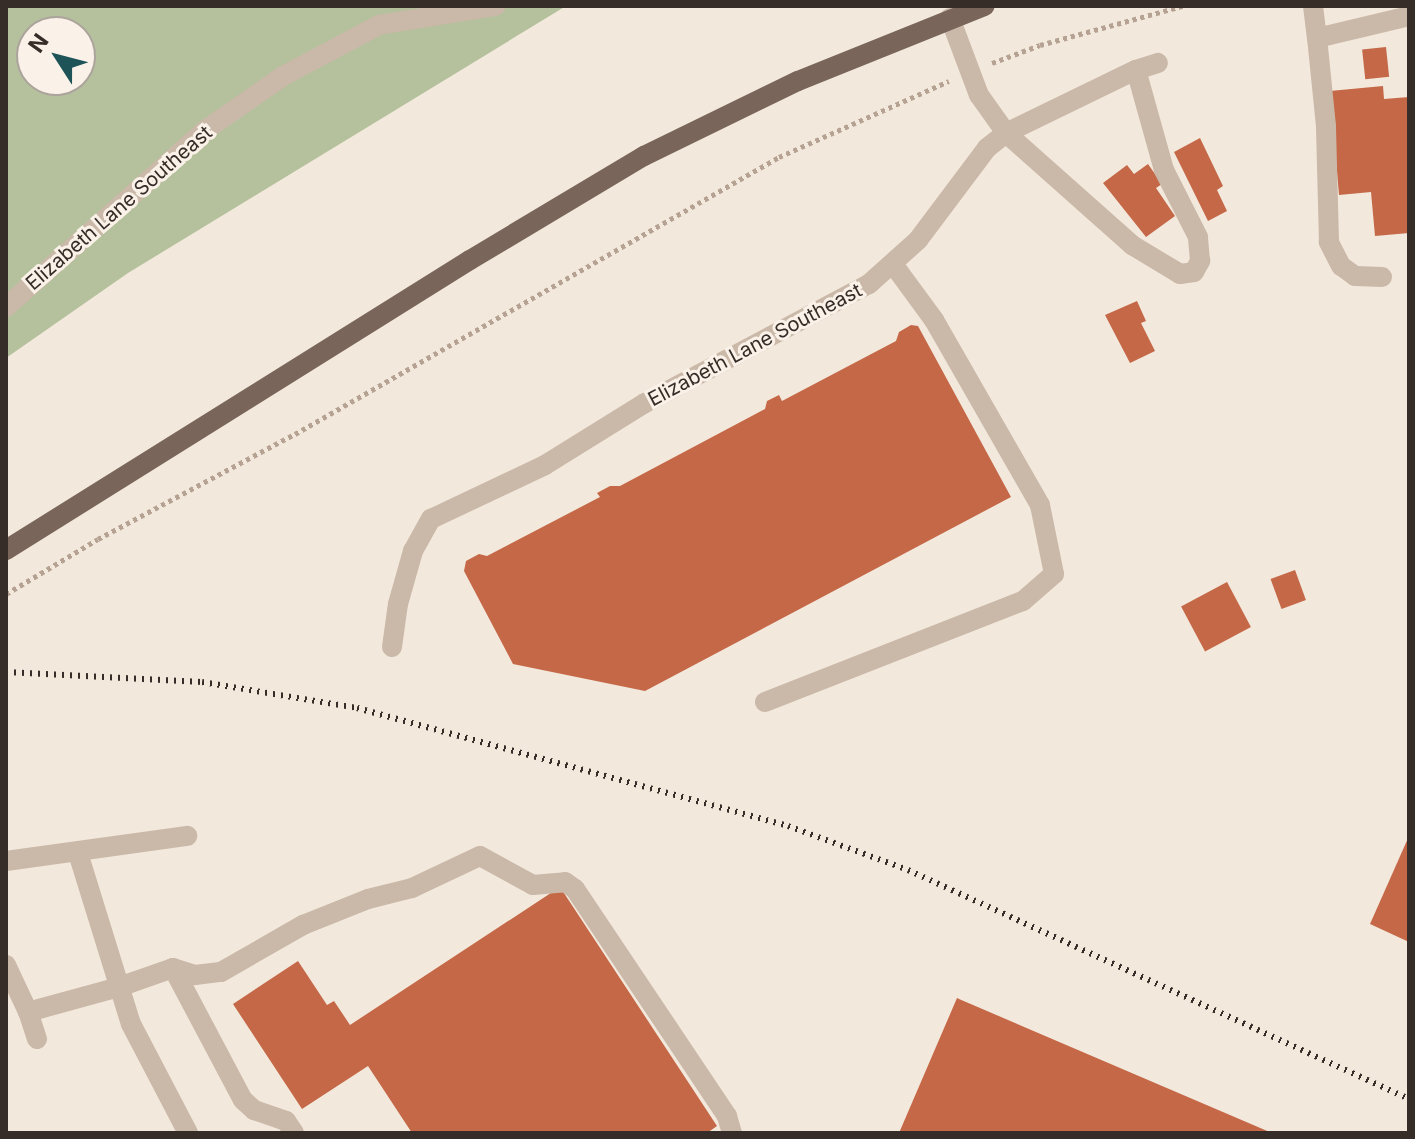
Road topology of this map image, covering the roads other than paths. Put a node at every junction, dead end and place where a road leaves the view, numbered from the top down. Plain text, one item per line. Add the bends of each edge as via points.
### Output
1 (495, 6) edge
2 (985, 6) edge
3 (1313, 6) edge
4 (1409, 16) edge
5 (950, 18) junction
6 (1317, 38) junction
7 (1158, 63) dead end
8 (1136, 70) junction
9 (1006, 133) junction
10 (893, 264) junction
11 (1382, 277) dead end
12 (6, 307) edge
13 (10, 548) edge
14 (392, 647) dead end
15 (765, 702) dead end
16 (187, 836) dead end
17 (78, 853) junction
18 (6, 861) edge
19 (6, 965) edge
20 (173, 968) junction
21 (119, 987) junction
22 (28, 1012) junction
23 (37, 1039) dead end
24 (188, 1133) edge
25 (294, 1133) edge
26 (732, 1133) edge

1 - 12 street, Elizabeth Lane Southeast via 379,25 283,76 204,131
2 - 5 main road
3 - 6 street
4 - 6 street
5 - 9 street via 979,95
5 - 13 main road via 798,81 644,156
6 - 11 street via 1329,242 1341,266 1355,276
7 - 8 street, Elizabeth Lane Southeast
8 - 9 street, Elizabeth Lane Southeast
8 - 9 street via 1164,170 1198,237 1200,261 1194,272 1180,274 1132,245
9 - 10 street, Elizabeth Lane Southeast via 987,148 918,240
10 - 14 street, Elizabeth Lane Southeast via 815,316 645,403 545,465 431,519 413,551
10 - 15 street via 934,320 1040,505 1054,574 1023,601
16 - 17 street
17 - 18 street
17 - 21 street
19 - 22 street
20 - 21 street
20 - 25 street via 243,1100 254,1110 286,1121
20 - 26 street via 195,975 221,972 303,925 412,888 480,856 533,885 565,882 575,889 727,1116
21 - 22 street
21 - 24 street via 131,1024
22 - 23 street

